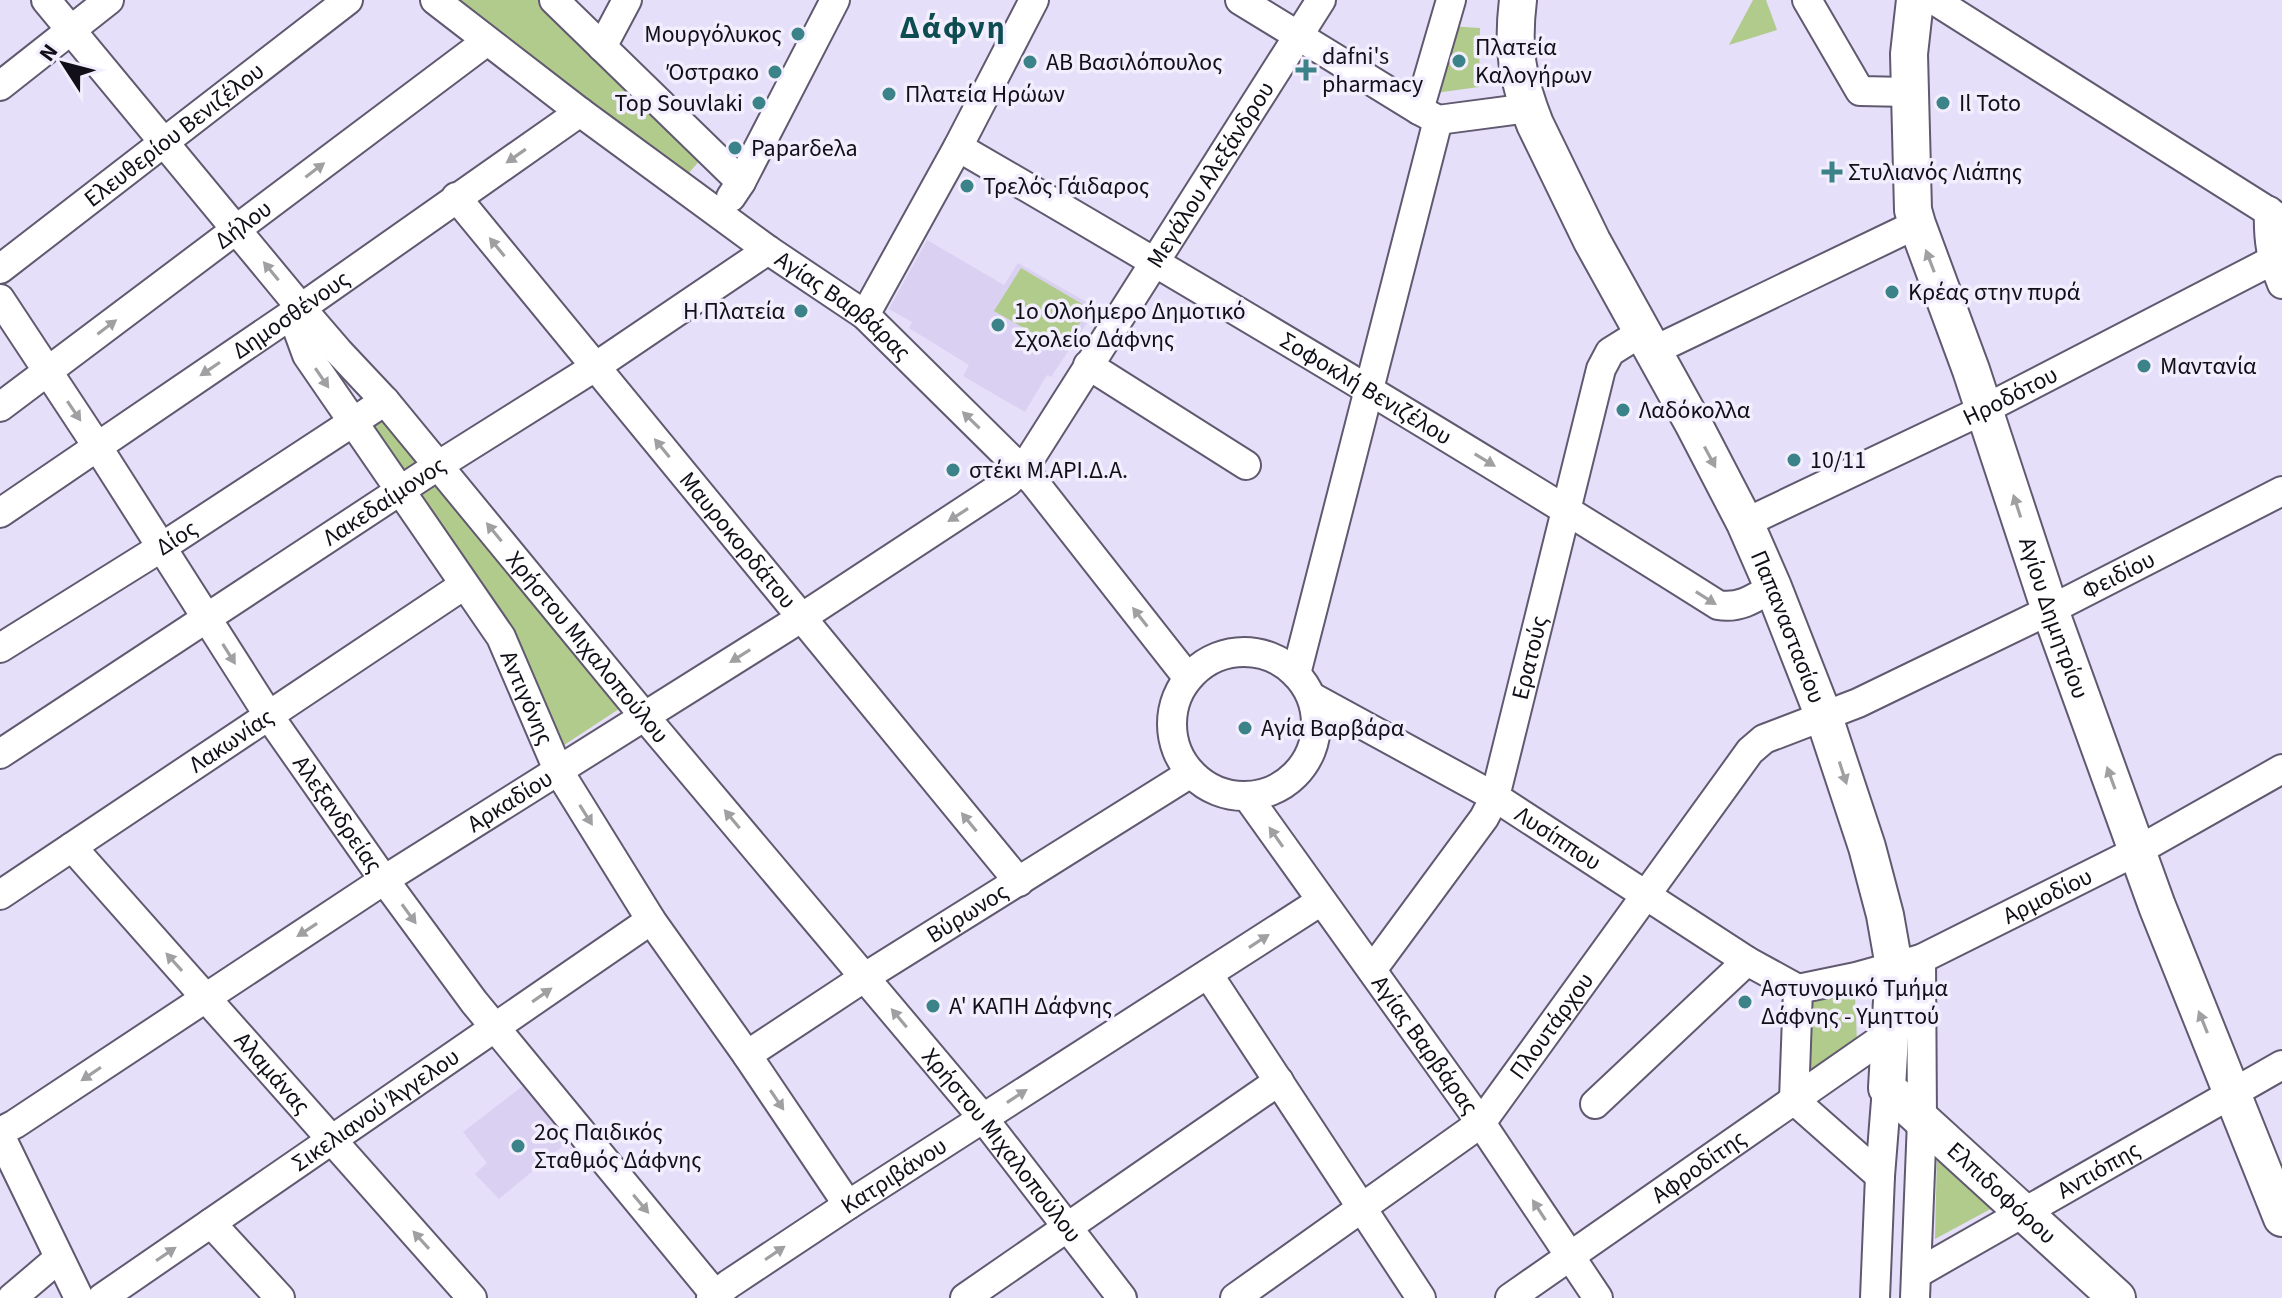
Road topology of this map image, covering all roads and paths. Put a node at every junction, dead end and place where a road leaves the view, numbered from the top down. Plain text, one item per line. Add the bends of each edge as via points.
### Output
1 (46, 0) edge
2 (109, 0) edge
3 (348, 0) edge
4 (435, 0) edge
5 (554, 0) edge
6 (627, 0) edge
7 (835, 0) edge
8 (1034, 0) edge
9 (1240, 0) edge
10 (1321, 0) edge
11 (1451, 0) edge
12 (1518, 0) edge
13 (1807, 0) edge
14 (1915, 0) edge
15 (1934, 0) edge
16 (71, 30) junction
17 (1298, 36) junction
18 (487, 41) junction
19 (602, 47) junction
20 (0, 86) edge
21 (1908, 92) junction
22 (1529, 108) junction
23 (580, 112) junction
24 (1429, 115) junction
25 (164, 141) junction
26 (958, 147) junction
27 (741, 182) junction
28 (456, 197) junction
29 (2278, 208) edge
30 (720, 214) junction
31 (1917, 224) junction
32 (237, 229) junction
33 (768, 250) junction
34 (1154, 261) junction
35 (0, 269) edge
36 (2277, 272) edge
37 (0, 299) edge
38 (301, 308) junction
39 (865, 315) junction
40 (1648, 342) junction
41 (1088, 365) junction
42 (595, 367) junction
43 (47, 372) junction
44 (1369, 390) junction
45 (385, 401) junction
46 (0, 407) edge
47 (1985, 409) junction
48 (352, 423) junction
49 (97, 446) junction
50 (439, 465) junction
51 (1246, 465) dead end
52 (1021, 469) junction
53 (2282, 491) edge
54 (399, 492) junction
55 (1567, 510) junction
56 (0, 513) edge
57 (1745, 523) junction
58 (162, 547) junction
59 (464, 585) junction
60 (1773, 587) junction
61 (2050, 610) junction
62 (207, 618) junction
63 (801, 618) junction
64 (0, 648) edge
65 (1188, 678) junction
66 (1304, 685) junction
67 (269, 716) junction
68 (645, 717) junction
69 (1824, 717) junction
70 (0, 754) edge
71 (2282, 769) edge
72 (558, 770) junction
73 (1191, 773) junction
74 (1247, 796) junction
75 (1495, 797) junction
76 (72, 847) junction
77 (2137, 851) junction
78 (384, 880) junction
79 (1019, 882) junction
80 (0, 895) edge
81 (1646, 896) junction
82 (1321, 901) junction
83 (651, 920) junction
84 (1747, 961) junction
85 (1908, 963) junction
86 (1372, 970) junction
87 (1208, 974) junction
88 (865, 977) junction
89 (1798, 989) junction
90 (206, 997) junction
91 (495, 1028) junction
92 (1890, 1033) junction
93 (747, 1055) junction
94 (2282, 1065) edge
95 (1279, 1081) junction
96 (1887, 1088) junction
97 (2232, 1094) junction
98 (1794, 1100) junction
99 (1595, 1104) dead end
100 (983, 1118) junction
101 (1922, 1121) junction
102 (1481, 1123) junction
103 (0, 1133) edge
104 (332, 1139) junction
105 (1880, 1176) junction
106 (848, 1205) junction
107 (1362, 1207) junction
108 (2022, 1213) junction
109 (2282, 1218) edge
110 (211, 1223) junction
111 (1068, 1226) junction
112 (1570, 1257) junction
113 (59, 1258) junction
114 (1915, 1286) edge
115 (715, 1297) edge
116 (12, 1298) edge
117 (79, 1298) edge
118 (102, 1298) edge
119 (280, 1298) edge
120 (472, 1298) edge
121 (965, 1298) edge
122 (1122, 1298) edge
123 (1235, 1298) edge
124 (1421, 1298) edge
125 (1510, 1298) edge
126 (1598, 1298) edge
127 (1875, 1298) edge
128 (2117, 1298) edge

1 - 16 street, Χρήστου Μιχαλοπούλου
2 - 16 street
3 - 25 street, Ελευθερίου Βενιζέλου
4 - 18 street, Αγίας Βαρβάρας
5 - 19 street
6 - 19 street
7 - 27 street
8 - 26 street
9 - 17 street
10 - 17 street, Μεγάλου Αλεξάνδρου
11 - 24 street
12 - 22 main road, Παπαναστασίου via 1515,56
13 - 21 street via 1860,91
14 - 21 main road, Αγίου Δημητρίου
15 - 29 street
16 - 20 street
16 - 25 street, Χρήστου Μιχαλοπούλου
17 - 24 street
17 - 34 street, Μεγάλου Αλεξάνδρου
18 - 23 street, Αγίας Βαρβάρας
32 -> 18 street, Δήλου
19 - 27 street
21 - 31 main road, Αγίου Δημητρίου
22 - 24 street
22 - 40 main road, Παπαναστασίου via 1586,230
23 -> 28 street, Δημοσθένους
23 - 30 street, Αγίας Βαρβάρας
24 - 44 street
25 - 32 street, Χρήστου Μιχαλοπούλου
25 - 35 street, Ελευθερίου Βενιζέλου
26 - 34 street, Σοφοκλή Βενιζέλου
26 - 39 street
27 - 30 street
28 - 38 street, Δημοσθένους
42 -> 28 street, Μαυροκορδάτου
29 - 36 street via 2268,238
30 - 33 street, Αγίας Βαρβάρας
31 - 40 street, Ερατούς
47 -> 31 main road, Αγίου Δημητρίου
38 -> 32 street, Χρήστου Μιχαλοπούλου
43 -> 32 street, Δήλου
33 - 39 street, Αγίας Βαρβάρας
33 - 42 street, Λακεδαίμονος
34 - 41 street, Μεγάλου Αλεξάνδρου
34 - 44 street, Σοφοκλή Βενιζέλου
36 - 47 street, Ηροδότου
37 - 43 street, Αλεξανδρείας
38 - 45 street, Χρήστου Μιχαλοπούλου
38 -> 48 street, Αντιγόνης via 296,325 307,355
38 -> 49 street, Δημοσθένους
52 -> 39 street, Αγίας Βαρβάρας
40 - 55 street, Ερατούς via 1610,352 1601,369
40 -> 57 main road, Παπαναστασίου
41 - 51 street
41 - 52 street, Μεγάλου Αλεξάνδρου
42 - 50 street, Λακεδαίμονος
63 -> 42 street, Μαυροκορδάτου
43 - 46 street, Δήλου
43 -> 49 street, Αλεξανδρείας
44 -> 55 street, Σοφοκλή Βενιζέλου
44 - 66 street
45 - 48 street, Δίος
45 - 50 street, Χρήστου Μιχαλοπούλου
47 - 57 street, Ηροδότου
61 -> 47 main road, Αγίου Δημητρίου
48 - 54 street, Αντιγόνης
48 - 58 street, Δίος
49 - 56 street, Δημοσθένους
49 - 58 street, Αλεξανδρείας
50 - 54 street, Λακεδαίμονος
68 -> 50 street, Χρήστου Μιχαλοπούλου
52 -> 63 street, Αρκαδίου
65 -> 52 street, Αγίας Βαρβάρας
53 - 61 street, Φειδίου
54 - 59 street, Αντιγόνης
54 - 62 street, Λακεδαίμονος
55 -> 60 street, Σοφοκλή Βενιζέλου via 1718,605 1731,608
55 - 75 street, Ερατούς
57 - 60 main road, Παπαναστασίου
58 - 62 street, Αλεξανδρείας
58 - 64 street, Δίος
59 - 67 street, Λακωνίας
59 - 72 street, Αντιγόνης via 501,637
60 - 69 main road, Παπαναστασίου
61 - 69 street, Φειδίου
77 -> 61 main road, Αγίου Δημητρίου
62 -> 67 street, Αλεξανδρείας
62 - 70 street, Λακεδαίμονος
63 -> 68 street, Αρκαδίου
79 -> 63 street, Μαυροκορδάτου
65 - 66 street via 1229,653 1254,652 1277,659
65 - 73 street via 1172,716 1179,756
66 - 74 street via 1316,719 1305,763 1270,792
66 - 75 street, Λυσίππου
67 - 76 street, Λακωνίας
67 - 78 street, Αλεξανδρείας
68 - 72 street, Αρκαδίου
88 -> 68 street, Χρήστου Μιχαλοπούλου
69 - 81 street, Πλουτάρχου via 1764,739 1750,751
69 -> 85 main road, Παπαναστασίου via 1885,915
71 - 77 street, Αρμοδίου
72 - 78 street, Αρκαδίου
72 -> 83 street, Αντιγόνης
73 - 74 street via 1226,794
73 - 79 street, Βύρωνος
82 -> 74 street, Αγίας Βαρβάρας
75 - 81 street, Λυσίππου
75 - 86 street, Ερατούς
76 - 80 street, Λακωνίας
90 -> 76 street, Αλαμάνας
77 - 85 street, Αρμοδίου
97 -> 77 main road, Αγίου Δημητρίου
78 -> 90 street, Αρκαδίου
78 -> 91 street, Αλεξανδρείας
79 - 88 street, Βύρωνος
81 - 84 street, Λυσίππου
81 - 102 street, Πλουτάρχου
82 - 86 street, Αγίας Βαρβάρας
87 -> 82 street, Κατριβάνου
91 -> 83 street, Σικελιανού Άγγελου
83 - 93 street, Αντιγόνης
84 - 89 street, Λυσίππου
84 - 99 street
85 - 89 street, Αρμοδίου
85 - 92 main road, Παπαναστασίου
85 - 101 street, Παπαναστασίου
86 - 102 street, Αγίας Βαρβάρας
87 - 95 street
100 -> 87 street, Κατριβάνου
88 - 93 street, Βύρωνος
100 -> 88 street, Χρήστου Μιχαλοπούλου
89 - 98 street
90 -> 103 street, Αρκαδίου
90 - 104 street, Αλαμάνας
91 - 104 street, Σικελιανού Άγγελου
91 -> 115 street, Αλεξανδρείας
92 - 96 main road, Παπαναστασίου
92 - 98 street, Αφροδίτης
93 -> 106 street, Αντιγόνης
94 - 97 street, Αντιόπης
95 - 107 street
95 - 111 street
96 - 101 main road, Ελπιδοφόρου
96 - 105 street, Παπαναστασίου
97 - 108 street, Αντιόπης
97 - 109 main road, Αγίου Δημητρίου
98 - 105 street
98 - 112 street, Αφροδίτης
100 - 106 street, Κατριβάνου
100 - 111 street, Χρήστου Μιχαλοπούλου
101 - 108 main road, Ελπιδοφόρου
101 - 114 street, Παπαναστασίου
102 - 107 street, Πλουτάρχου
112 -> 102 street, Αγίας Βαρβάρας
103 - 113 street
104 - 110 street, Σικελιανού Άγγελου
120 -> 104 street, Αλαμάνας
105 - 127 street, Παπαναστασίου
115 -> 106 street, Κατριβάνου
107 - 123 street, Πλουτάρχου
107 - 124 street
108 - 114 street, Αντιόπης
108 - 128 main road, Ελπιδοφόρου
118 -> 110 street, Σικελιανού Άγγελου
110 - 119 street
111 - 121 street
111 - 122 street, Χρήστου Μιχαλοπούλου
112 - 125 street, Αφροδίτης
112 - 126 street, Αγίας Βαρβάρας
113 - 116 street
113 - 117 street

